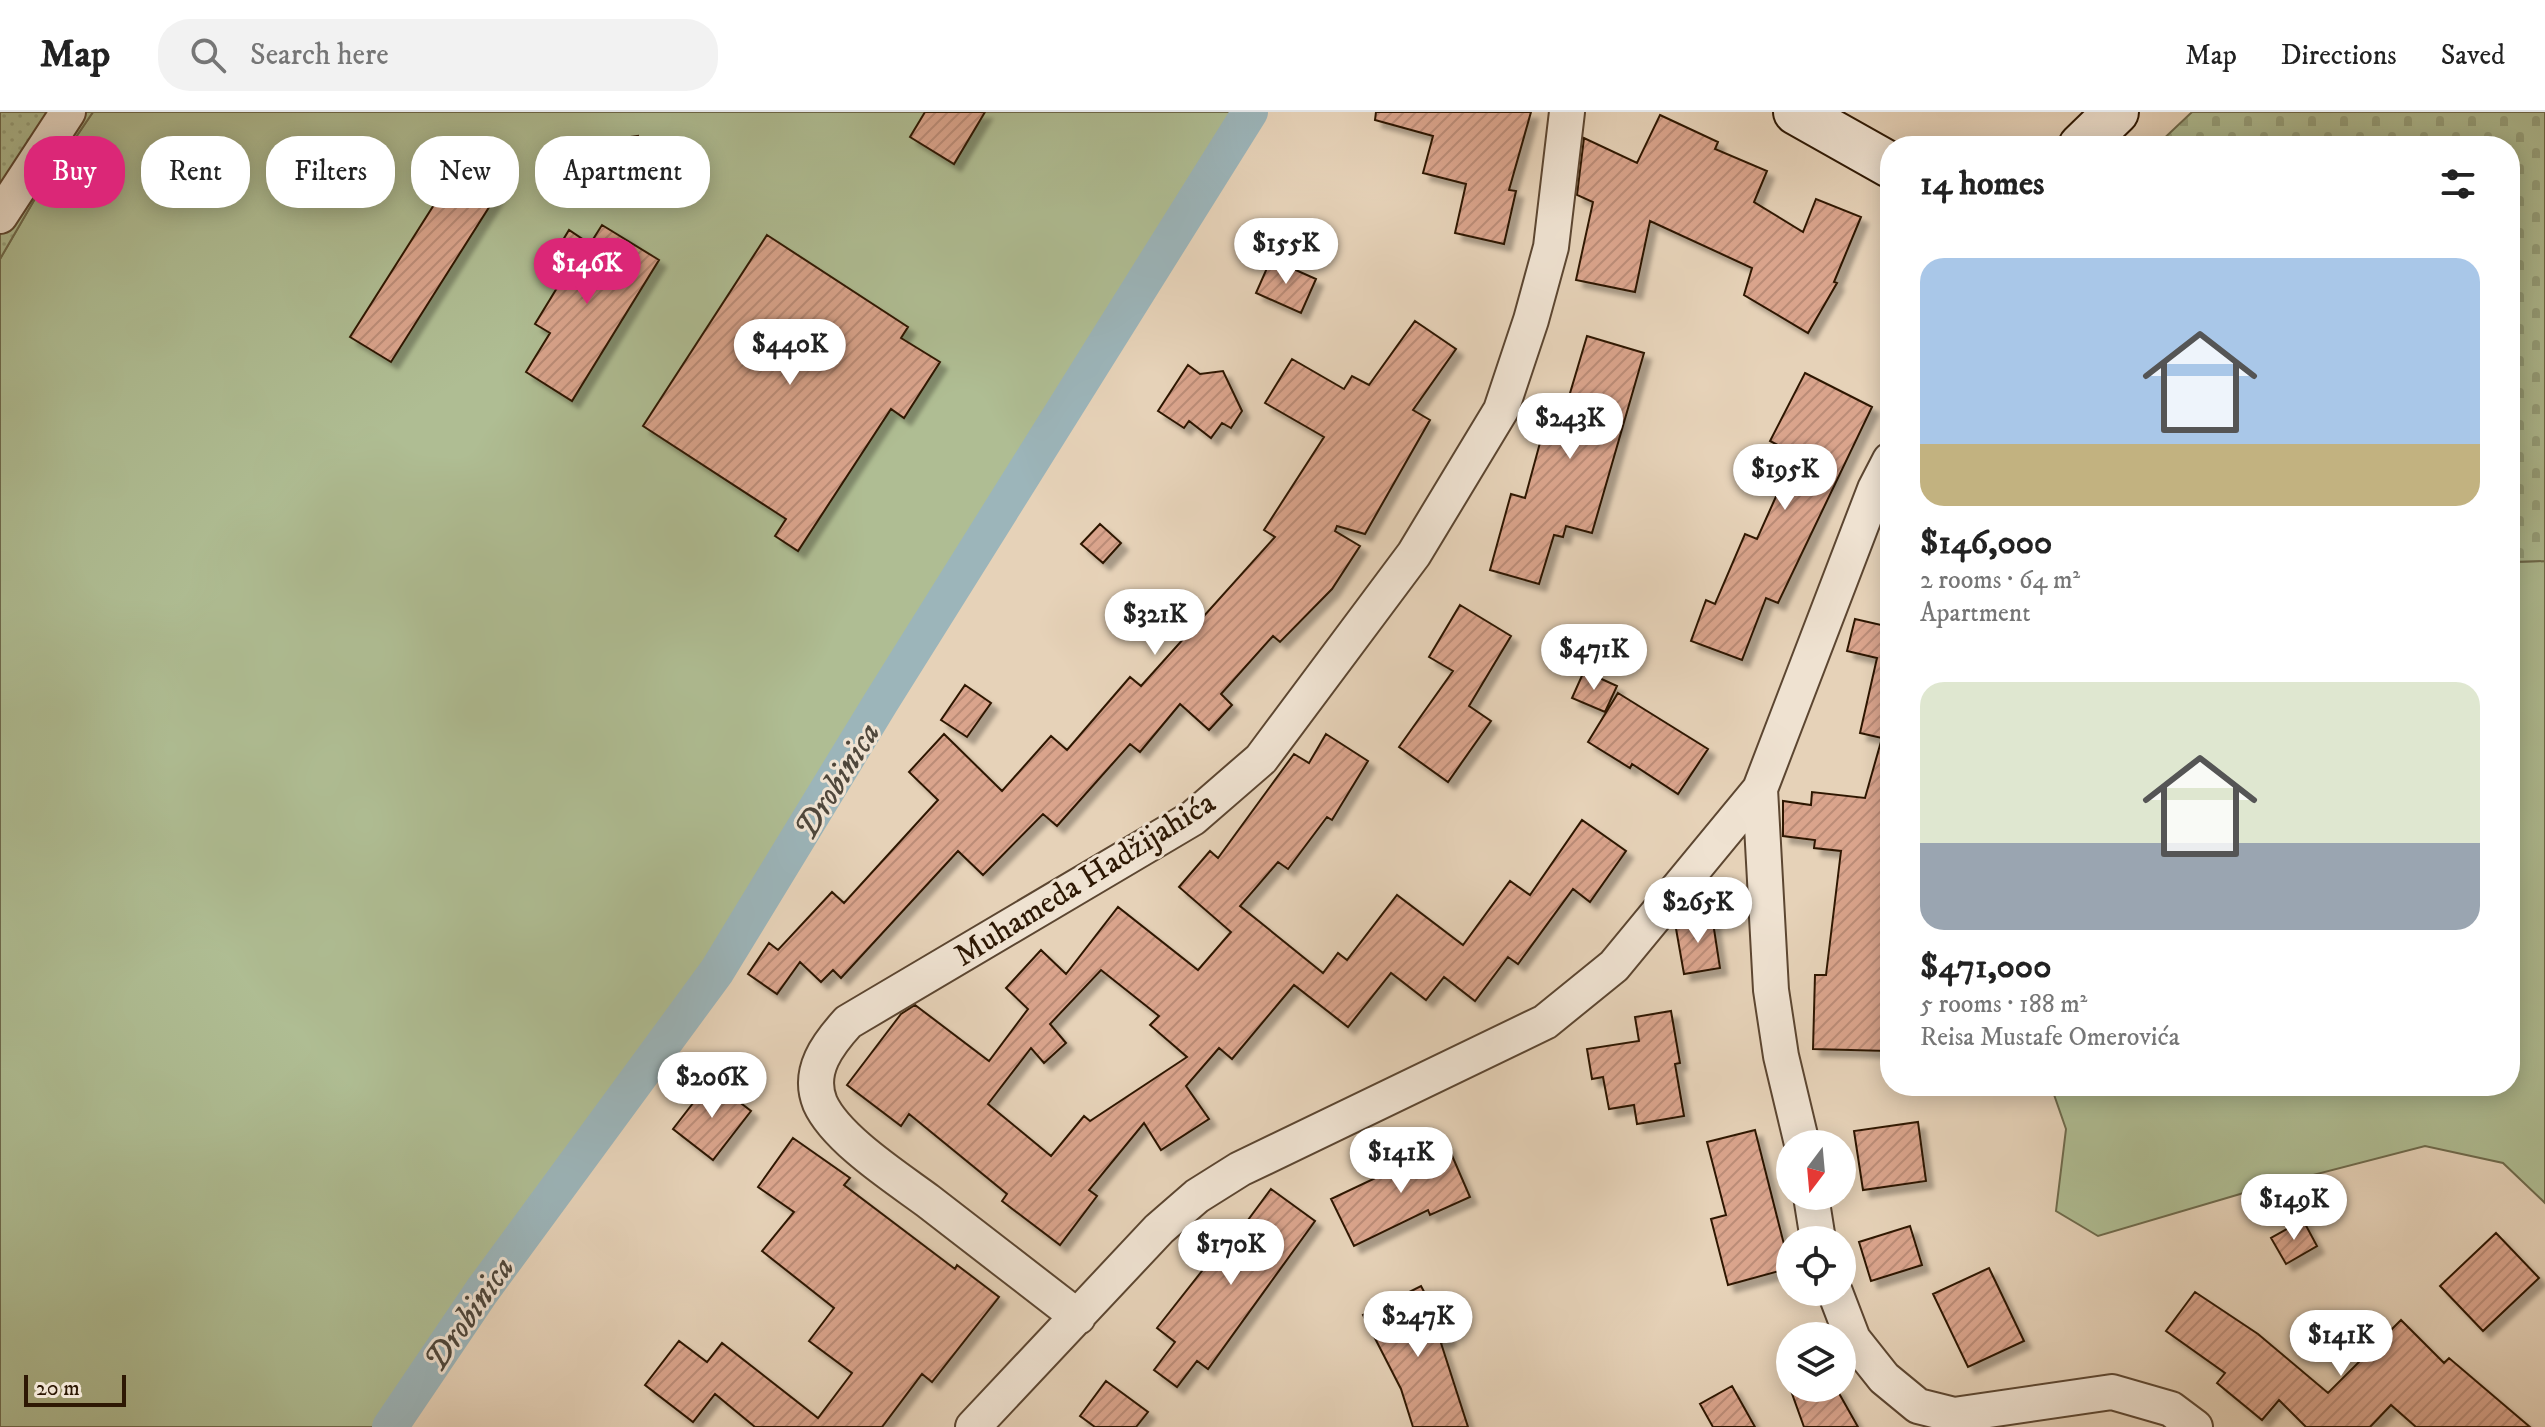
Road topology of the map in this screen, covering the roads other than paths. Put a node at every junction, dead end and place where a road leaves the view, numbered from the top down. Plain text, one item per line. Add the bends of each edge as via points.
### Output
1 (68, 112) edge
2 (1567, 112) edge
3 (1796, 112) edge
4 (2116, 112) edge
5 (2091, 136) edge
6 (1880, 159) edge
7 (0, 216) edge
8 (1880, 482) edge
9 (1760, 789) junction
10 (1799, 1130) edge
11 (1840, 1306) edge
12 (1078, 1317) junction
13 (973, 1427) edge
14 (2195, 1427) edge

1 - 7 street
2 - 12 street, Muhameda Hadžijahića via 1551,247 1501,410 1414,554 1261,759 1193,818 848,1022 820,1060 815,1079 821,1104 840,1129
3 - 6 street
4 - 5 street
8 - 9 street
9 - 10 street via 1771,990
9 - 12 street via 1614,966 1545,1022 1197,1196
11 - 14 street via 1853,1339 1884,1378 1918,1406 1954,1415 2112,1392 2171,1409
12 - 13 street

